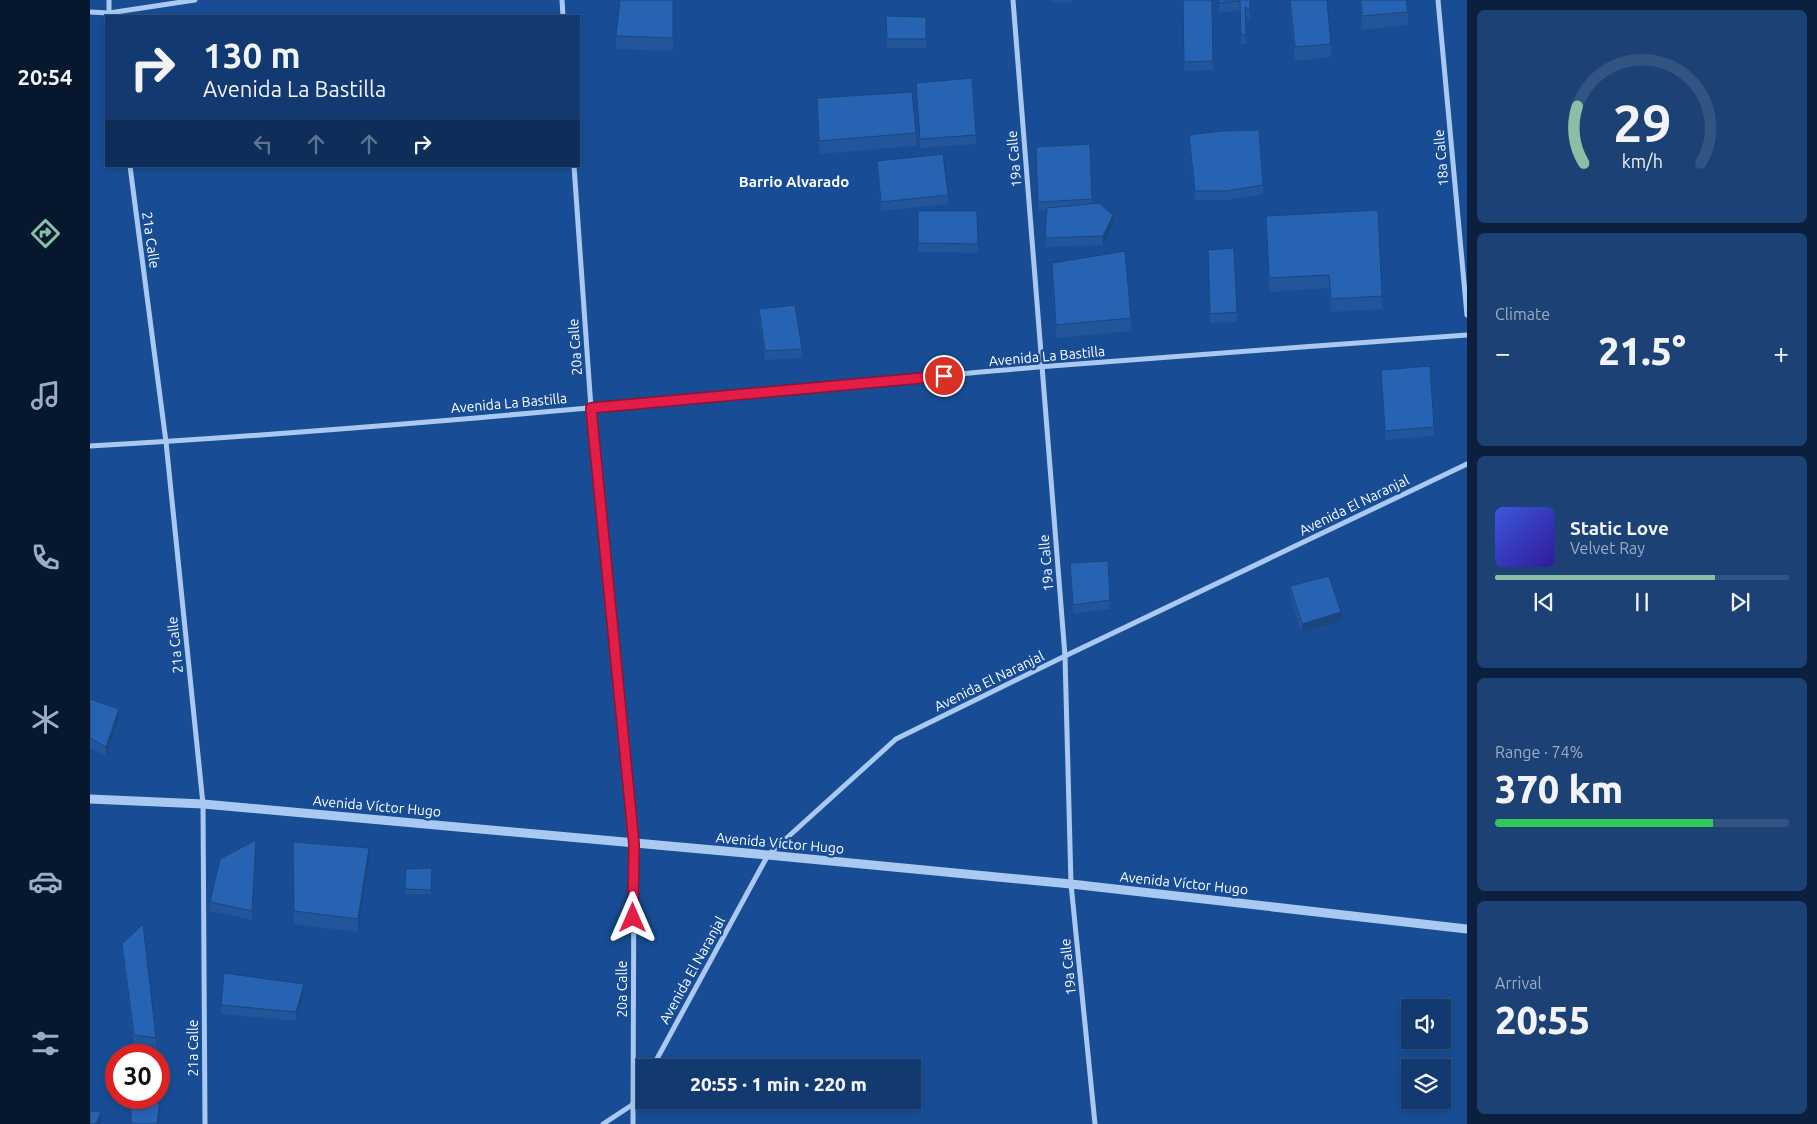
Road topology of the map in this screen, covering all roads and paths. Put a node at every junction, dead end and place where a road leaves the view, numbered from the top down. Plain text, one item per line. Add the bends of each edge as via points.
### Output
1 (109, 0) edge
2 (195, 0) edge
3 (562, 0) edge
4 (1013, 0) edge
5 (1438, 0) edge
6 (90, 12) edge
7 (109, 15) edge
8 (563, 15) edge
9 (130, 167) edge
10 (574, 167) edge
11 (1467, 315) edge
12 (1467, 335) edge
13 (1042, 367) junction
14 (591, 408) junction
15 (166, 442) junction
16 (90, 446) edge
17 (1467, 464) edge
18 (1065, 656) junction
19 (90, 799) edge
20 (203, 804) junction
21 (634, 844) junction
22 (768, 855) junction
23 (1071, 884) junction
24 (1467, 929) edge
25 (657, 1059) edge
26 (636, 1098) edge
27 (632, 1105) junction
28 (205, 1124) edge
29 (603, 1124) edge
30 (633, 1124) edge
31 (1095, 1124) edge

1 - 7 street
2 - 7 street
3 - 8 street
4 - 13 street, 19a Calle
5 - 11 street, 18a Calle
6 - 7 street
9 - 15 street, 21a Calle
10 - 14 street, 20a Calle
12 - 13 street, Avenida La Bastilla
13 - 14 street, Avenida La Bastilla
13 - 18 street, 19a Calle
14 - 15 street, Avenida La Bastilla
14 - 21 street, 20a Calle
15 - 16 street, Avenida La Bastilla
15 - 20 street, 21a Calle
17 - 18 street, Avenida El Naranjal
18 - 22 street, Avenida El Naranjal via 896,739
18 - 23 street, 19a Calle
19 - 20 street, Avenida Víctor Hugo
20 - 21 street, Avenida Víctor Hugo
20 - 28 street, 21a Calle
21 - 22 street, Avenida Víctor Hugo
21 - 27 street, 20a Calle
22 - 23 street, Avenida Víctor Hugo
22 - 25 street, Avenida El Naranjal
23 - 24 street, Avenida Víctor Hugo
23 - 31 street, 19a Calle
26 - 27 street
27 - 29 street
27 - 30 street, 20a Calle

